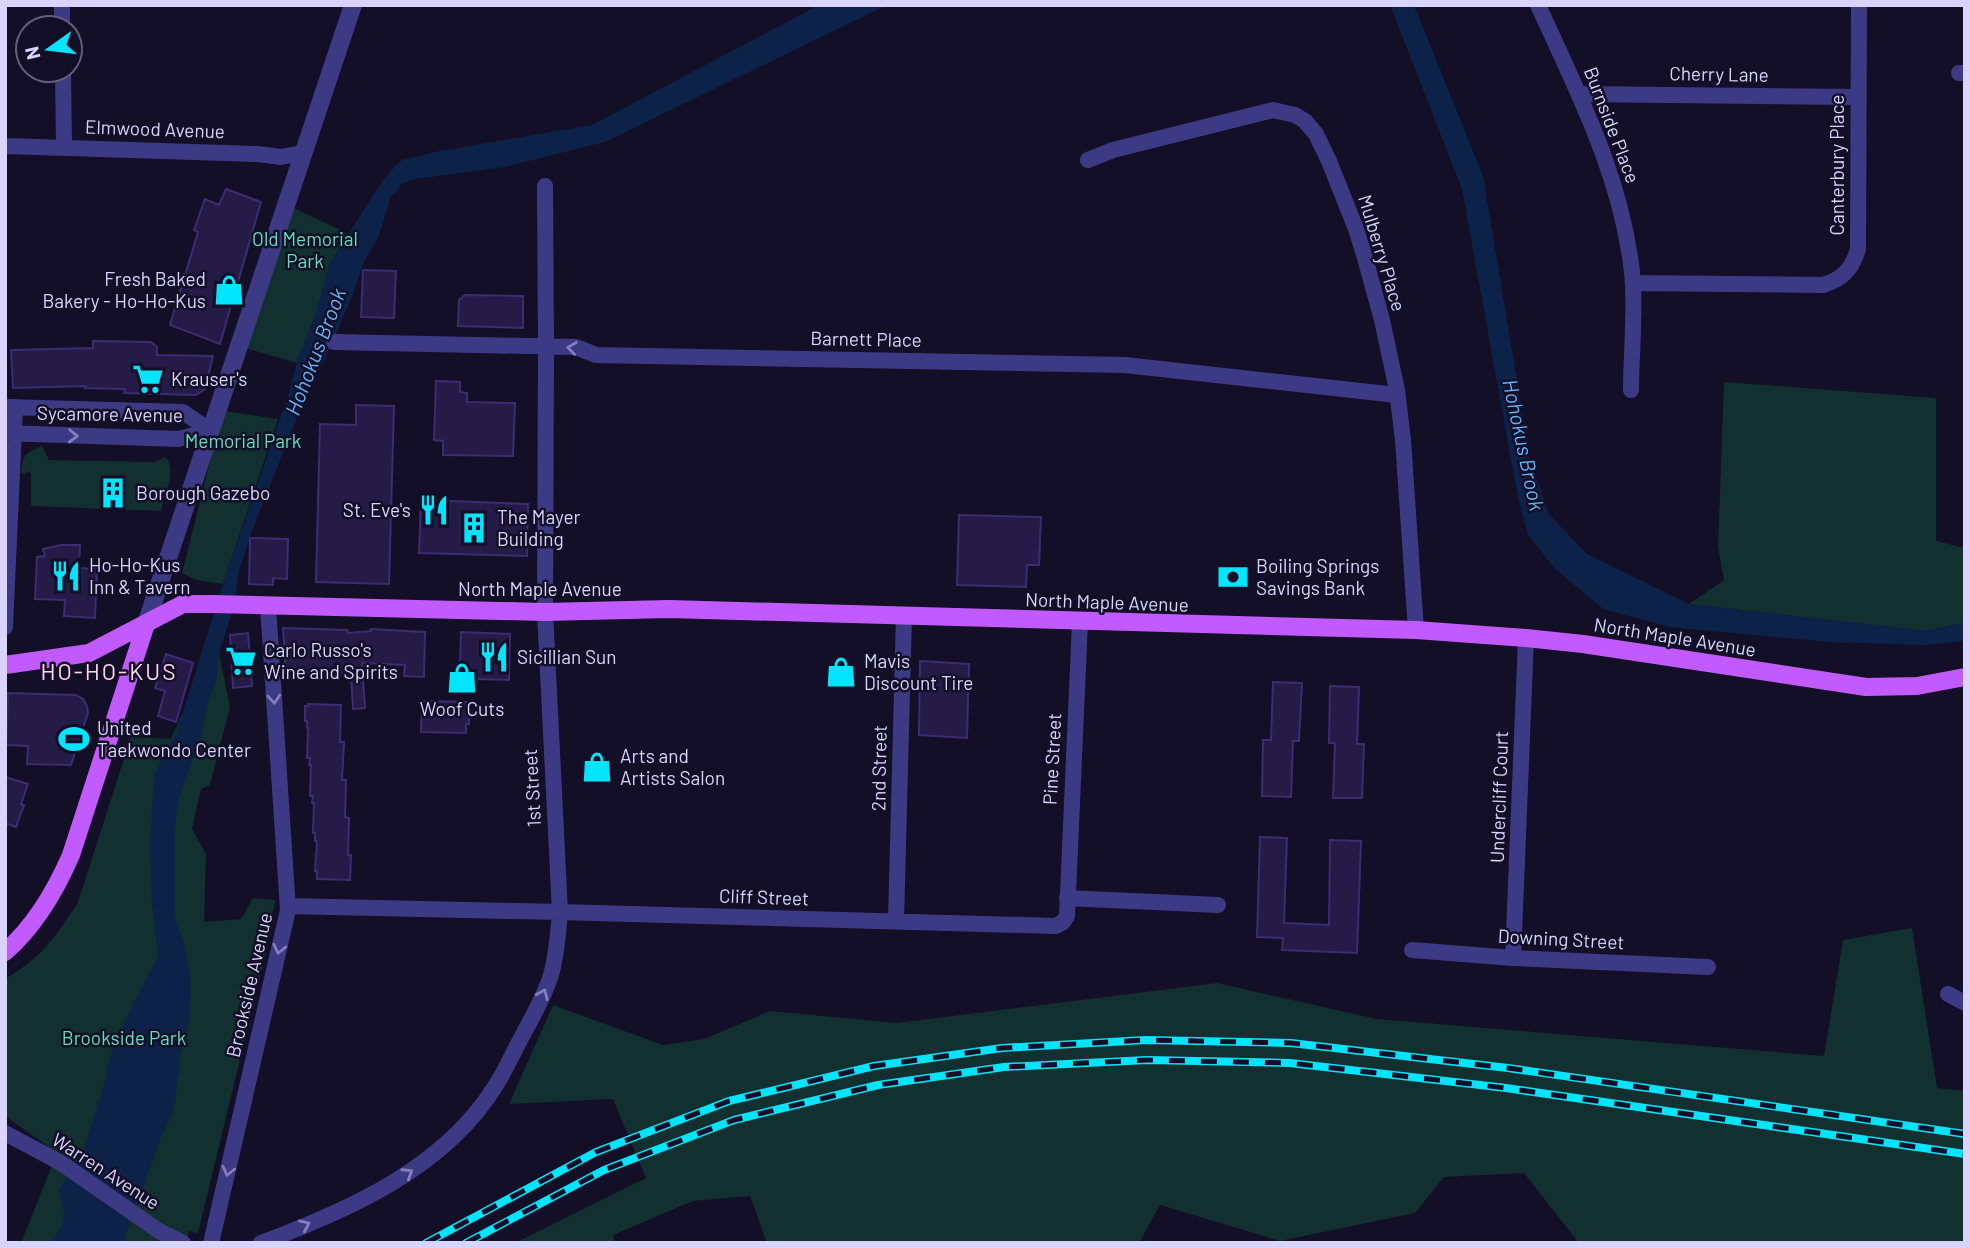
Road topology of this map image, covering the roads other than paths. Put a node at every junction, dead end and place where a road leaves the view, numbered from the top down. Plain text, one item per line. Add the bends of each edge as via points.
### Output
1 (353, 5) edge
2 (1538, 5) edge
3 (1859, 5) edge
4 (63, 84) edge
5 (1579, 94) junction
6 (1858, 97) junction
7 (5, 146) edge
8 (64, 148) junction
9 (302, 153) junction
10 (1088, 160) dead end
11 (545, 186) dead end
12 (1633, 284) junction
13 (334, 342) dead end
14 (547, 346) junction
15 (1631, 390) dead end
16 (1397, 395) junction
17 (10, 407) edge
18 (211, 431) junction
19 (9, 434) edge
20 (268, 606) junction
21 (545, 612) junction
22 (904, 615) junction
23 (1080, 622) junction
24 (146, 624) junction
25 (5, 627) edge
26 (1416, 630) junction
27 (1526, 638) junction
28 (5, 655) edge
29 (6, 665) edge
30 (1965, 677) edge
31 (1067, 898) junction
32 (1218, 905) dead end
33 (288, 906) junction
34 (560, 912) junction
35 (897, 922) junction
36 (1412, 950) dead end
37 (5, 952) edge
38 (1513, 958) junction
39 (1708, 967) dead end
40 (1948, 994) dead end
41 (1965, 1003) edge
42 (5, 1133) edge
43 (183, 1243) edge
44 (211, 1243) edge
45 (261, 1243) edge

1 - 9 street
2 - 5 street, Burnside Place
3 - 6 street, Canterbury Place
4 - 8 street
5 - 6 street, Cherry Lane
5 - 12 street, Burnside Place via 1614,183
6 - 12 street, Canterbury Place via 1858,249 1847,272 1823,285
7 - 8 street, Elmwood Avenue
8 - 9 street, Elmwood Avenue via 281,157
9 - 18 street
10 - 16 street, Mulberry Place via 1263,111 1280,110 1305,121 1316,134 1356,229
11 - 14 street, 1st Street
12 - 15 street, Burnside Place
13 - 14 street, Barnett Place
16 -> 14 street, Barnett Place via 1125,365 596,355 576,347
14 - 21 street, 1st Street
16 - 26 street, Mulberry Place
17 - 18 street, Sycamore Avenue via 183,412
17 - 19 street
19 -> 18 street, Sycamore Avenue via 178,439
18 - 24 street
19 - 25 street
20 - 21 main road, North Maple Avenue
20 - 24 main road, North Maple Avenue via 184,604
20 -> 33 street, Brookside Avenue
21 - 22 main road, North Maple Avenue via 669,609
21 - 34 street, 1st Street
22 - 23 main road, North Maple Avenue
22 - 35 street, 2nd Street
23 - 26 main road, North Maple Avenue
23 - 31 street, Pine Street
24 - 29 main road, North Maple Avenue via 89,653
24 - 37 main road via 63,874 32,925
26 - 27 main road, North Maple Avenue
27 - 30 main road, North Maple Avenue via 1866,687 1917,686
27 - 38 street, Undercliff Court
28 - 29 street
31 - 32 street
31 - 35 street, Cliff Street via 1067,916 1056,926
33 - 34 street, Cliff Street
33 -> 44 street, Brookside Avenue
34 - 35 street, Cliff Street
45 -> 34 street, 1st Street via 377,1194 418,1167 473,1116 496,1086 550,977
36 - 38 street, Downing Street
38 - 39 street, Downing Street
40 - 41 street
42 - 43 street, Warren Avenue via 61,1163

